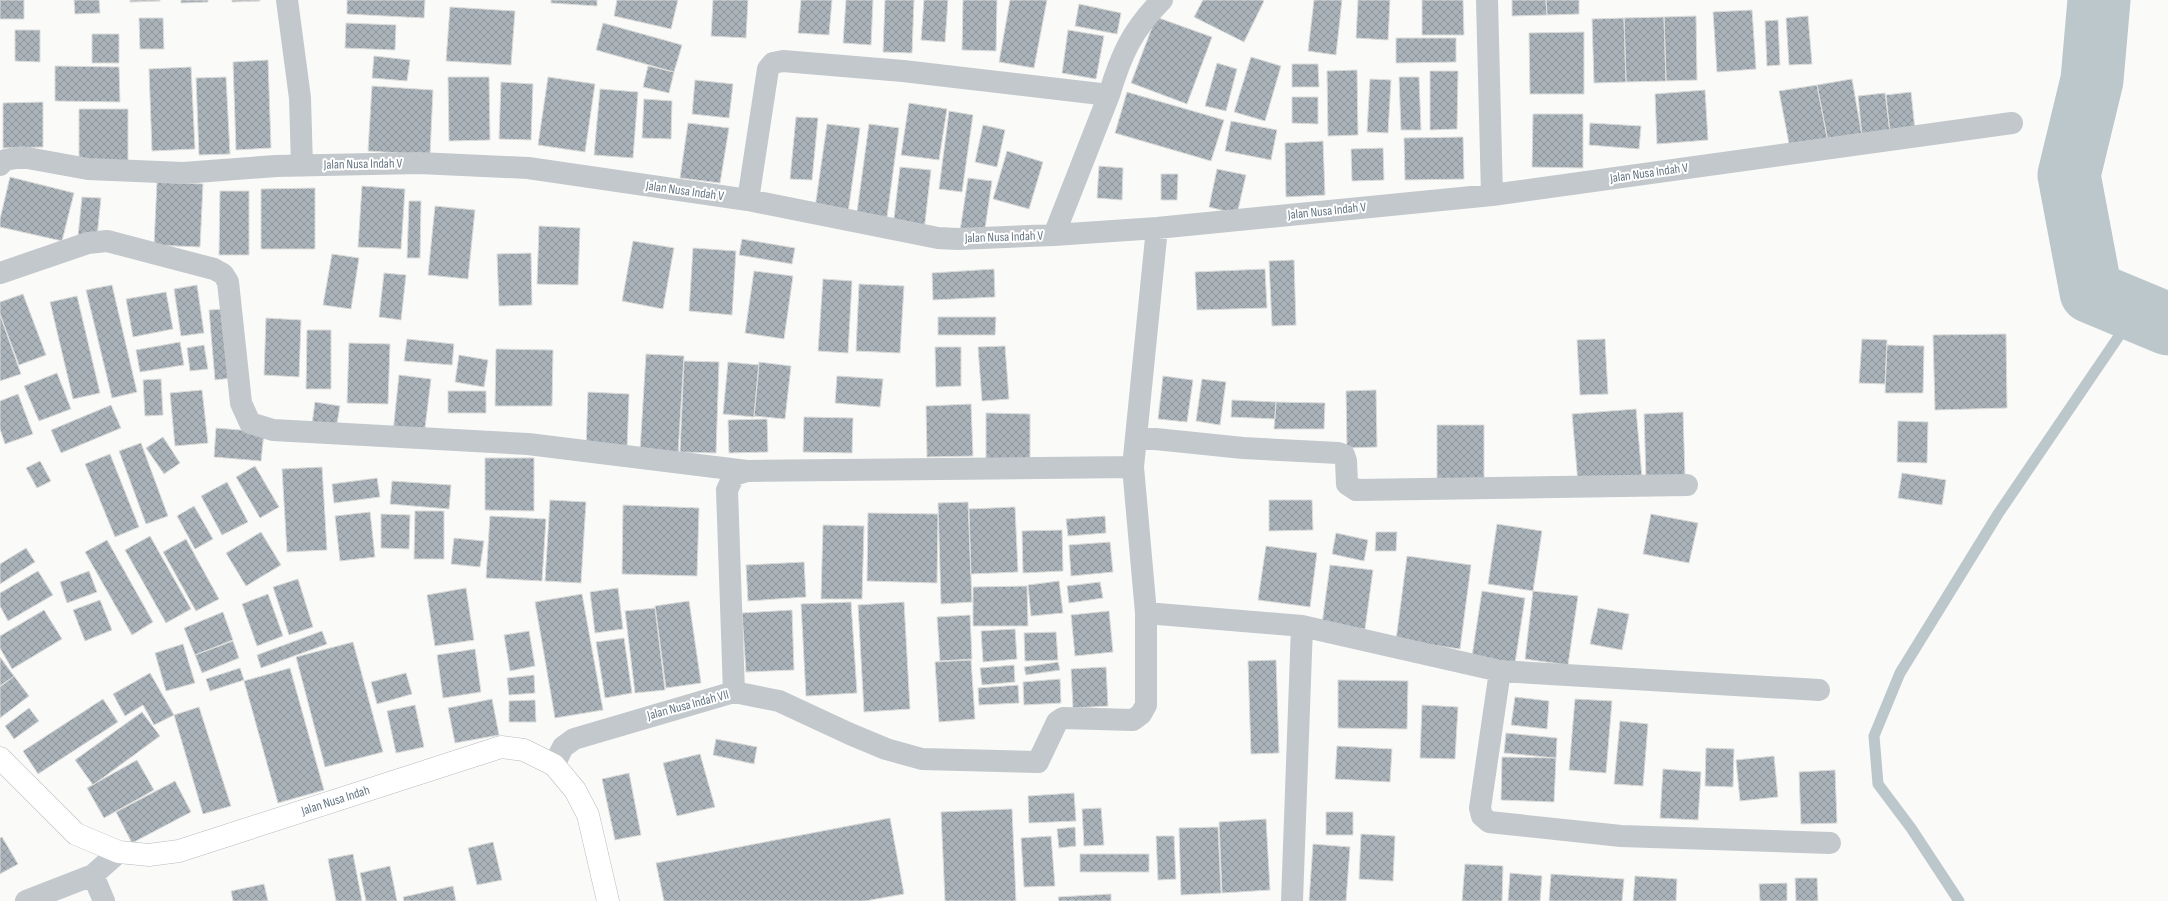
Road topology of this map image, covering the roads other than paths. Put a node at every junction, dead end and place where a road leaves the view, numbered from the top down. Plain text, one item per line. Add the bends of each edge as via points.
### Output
1 (287, 0) edge
2 (1162, 0) edge
3 (1487, 0) edge
4 (1109, 95) junction
5 (2012, 123) dead end
6 (0, 165) edge
7 (302, 166) junction
8 (1492, 195) junction
9 (748, 200) junction
10 (1157, 228) junction
11 (1054, 235) junction
12 (0, 273) edge
13 (1136, 437) junction
14 (1133, 467) junction
15 (747, 471) junction
16 (1687, 485) dead end
17 (1146, 613) junction
18 (1302, 626) junction
19 (1500, 671) junction
20 (1819, 690) dead end
21 (734, 692) junction
22 (0, 758) edge
23 (554, 765) junction
24 (1830, 843) dead end
25 (119, 852) junction
26 (93, 874) junction
27 (26, 901) edge
28 (104, 901) edge
29 (608, 901) edge
30 (1292, 901) edge

1 - 7 street via 300,98
2 - 4 street via 1138,29 1119,60
3 - 8 street
4 - 9 street via 903,71 783,61 773,63 768,69
4 - 11 street
5 - 8 street, Jalan Nusa Indah V
6 - 7 street, Jalan Nusa Indah V via 5,160 22,157 88,169 176,172
7 - 9 street, Jalan Nusa Indah V via 419,163 528,168
8 - 10 street, Jalan Nusa Indah V
9 - 11 street, Jalan Nusa Indah V via 938,238
10 - 11 street, Jalan Nusa Indah V
10 - 13 street
12 - 15 street via 88,243 107,241 214,269 223,274 228,282 241,403 250,423 273,430 528,444
13 - 14 street
13 - 16 street via 1243,448 1338,453 1344,455 1346,461 1347,484 1356,490
14 - 15 street
14 - 17 street
15 - 21 street via 734,475 727,490
17 - 18 street
17 - 21 street, Jalan Nusa Indah VII via 1146,705 1141,714 1133,720 1063,718 1057,722 1038,762 922,759 886,749 779,701
18 - 19 street
18 - 30 street
19 - 20 street
19 - 24 street via 1480,808 1482,816 1489,822 1621,836
21 - 23 street, Jalan Nusa Indah VII via 574,739 564,747
22 - 25 main road, Jalan Nusa Indah via 76,834
23 - 25 main road, Jalan Nusa Indah via 524,750 500,746 179,851 149,855
23 - 29 main road, Jalan Nusa Indah via 575,790 588,815
25 - 26 street
26 - 27 street
26 - 28 street

